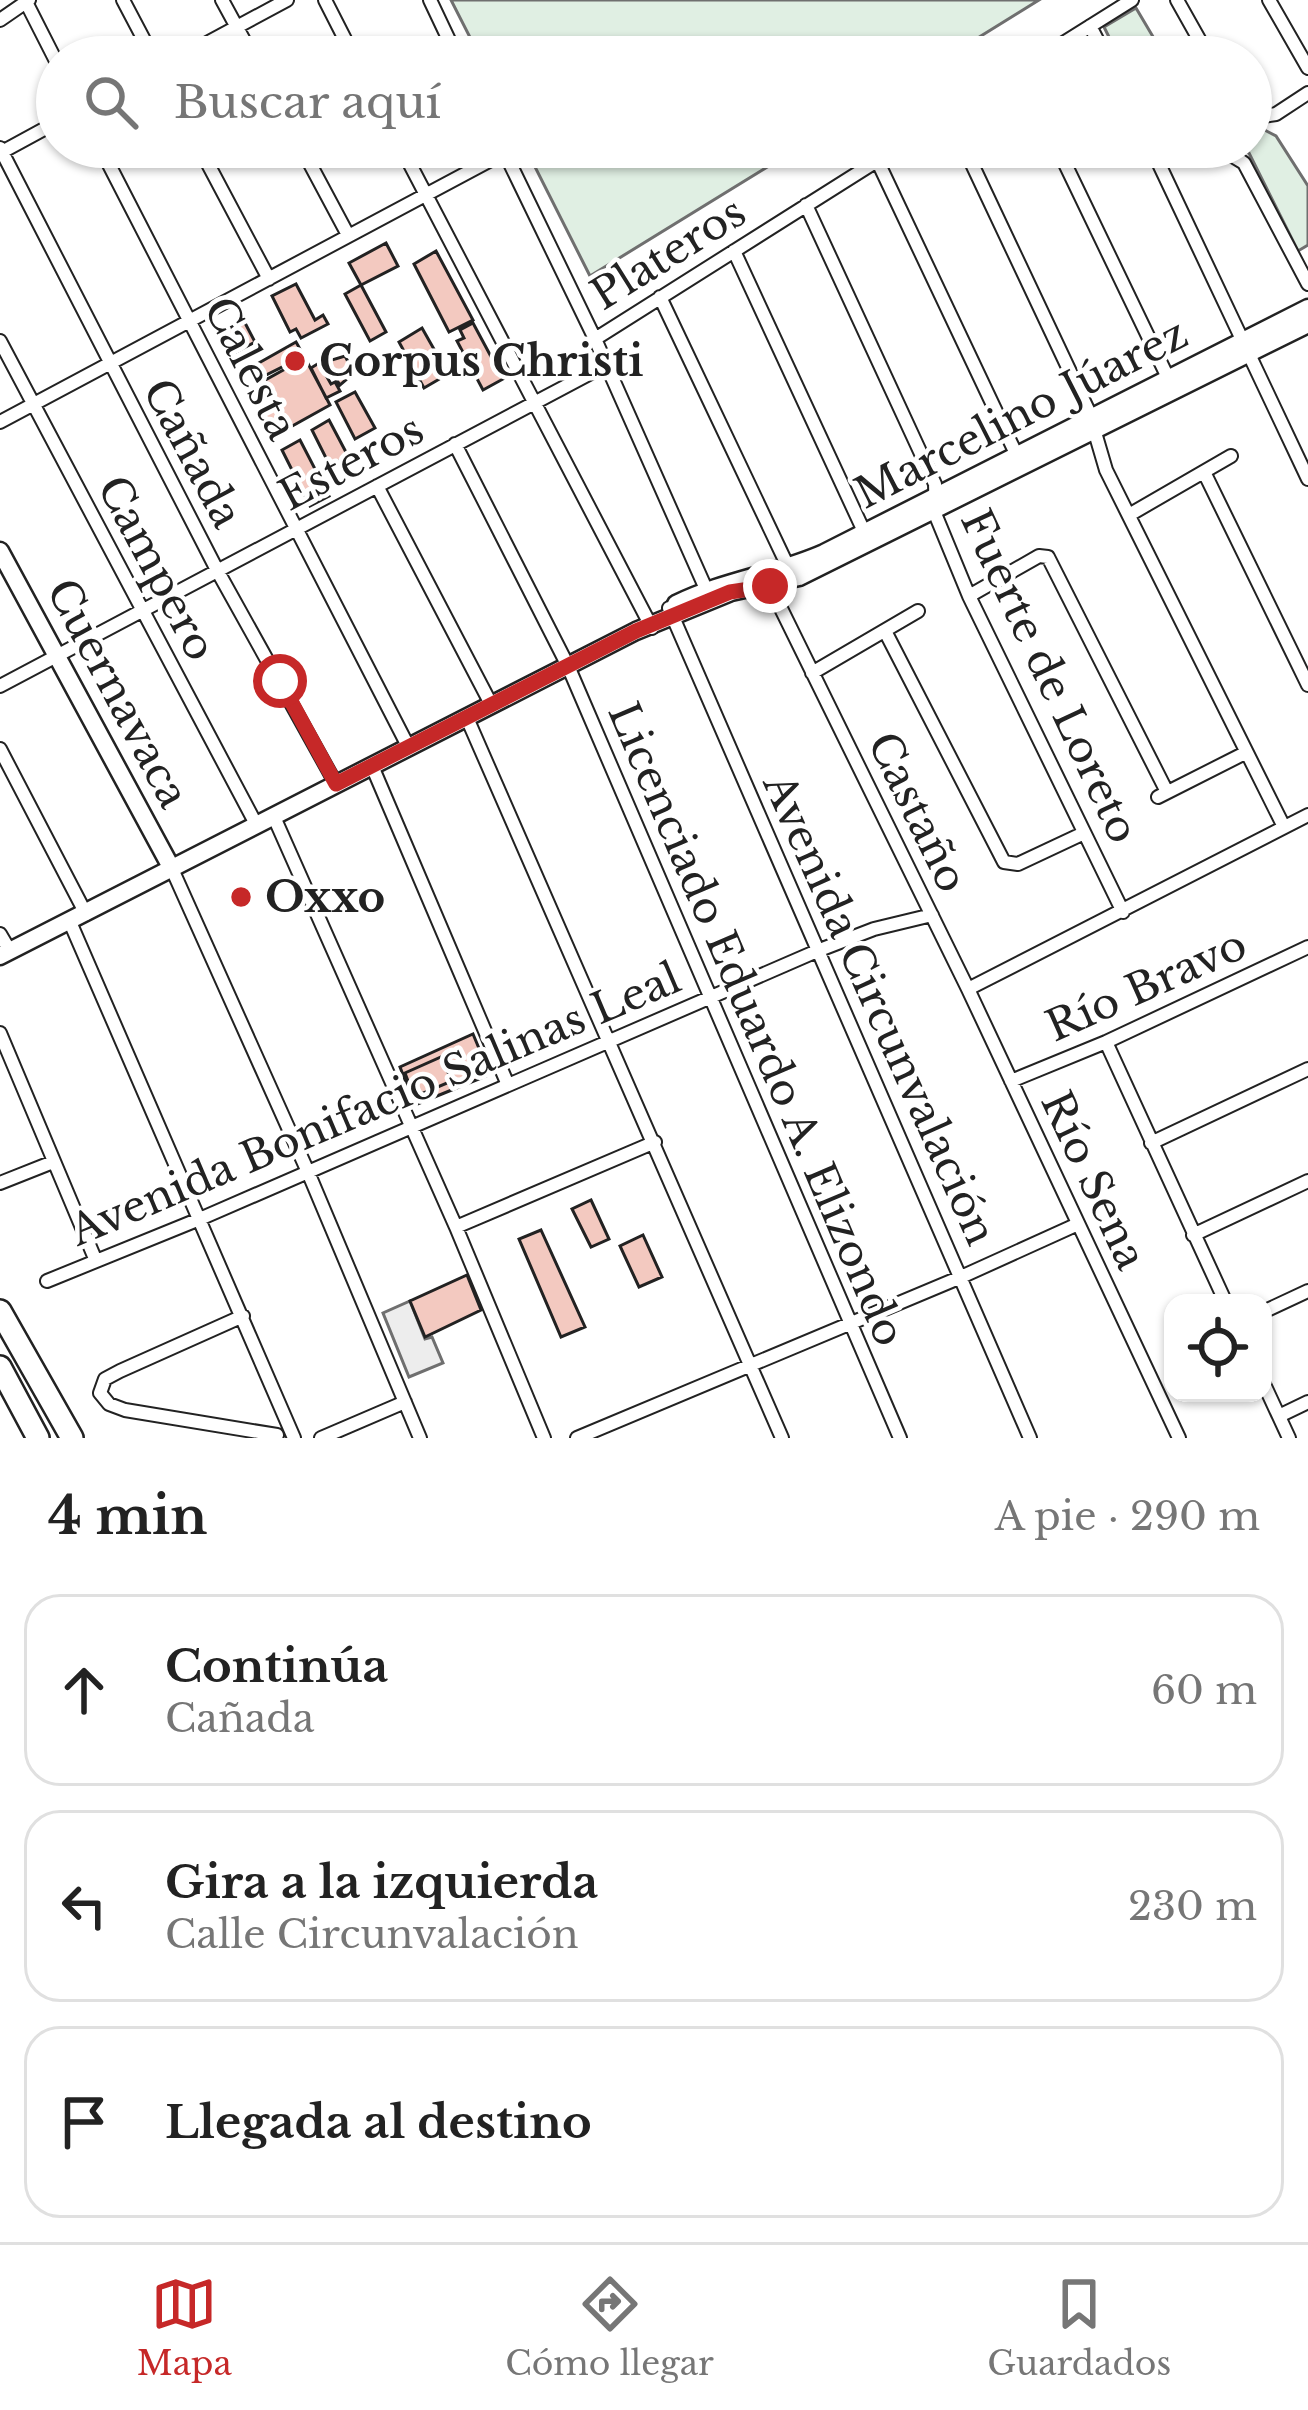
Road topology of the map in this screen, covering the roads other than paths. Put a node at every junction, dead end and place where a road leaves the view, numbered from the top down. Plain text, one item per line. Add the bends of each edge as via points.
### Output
1 (123, 0) edge
2 (223, 0) edge
3 (287, 0) edge
4 (325, 0) edge
5 (430, 0) edge
6 (1132, 0) edge
7 (1177, 0) edge
8 (1270, 0) edge
9 (28, 1) edge
10 (0, 20) edge
11 (1090, 26) junction
12 (237, 27) junction
13 (44, 36) edge
14 (142, 36) edge
15 (220, 36) edge
16 (242, 36) edge
17 (343, 36) edge
18 (448, 36) edge
19 (1074, 36) edge
20 (1095, 36) edge
21 (1197, 36) edge
22 (1308, 68) edge
23 (1308, 93) edge
24 (1272, 115) edge
25 (36, 133) edge
26 (1, 151) edge
27 (111, 168) edge
28 (210, 168) edge
29 (312, 168) edge
30 (411, 168) edge
31 (472, 168) edge
32 (512, 168) edge
33 (865, 168) edge
34 (882, 168) edge
35 (974, 168) edge
36 (1067, 168) edge
37 (1161, 168) edge
38 (1247, 168) edge
39 (425, 195) junction
40 (806, 206) junction
41 (348, 235) junction
42 (734, 251) junction
43 (269, 279) junction
44 (1308, 284) edge
45 (660, 297) junction
46 (1308, 308) edge
47 (190, 322) junction
48 (1308, 324) edge
49 (595, 338) junction
50 (0, 341) edge
51 (1245, 348) junction
52 (110, 364) junction
53 (606, 364) junction
54 (1171, 385) junction
55 (534, 403) junction
56 (32, 405) junction
57 (0, 422) edge
58 (1093, 425) junction
59 (454, 444) junction
60 (1231, 456) dead end
61 (1020, 462) junction
62 (1204, 472) junction
63 (1308, 479) edge
64 (377, 485) junction
65 (937, 504) junction
66 (1129, 515) junction
67 (296, 528) junction
68 (868, 538) junction
69 (0, 551) edge
70 (217, 570) junction
71 (791, 573) junction
72 (767, 580) junction
73 (706, 589) junction
74 (969, 596) junction
75 (143, 611) junction
76 (917, 611) dead end
77 (671, 613) junction
78 (645, 626) junction
79 (885, 631) junction
80 (56, 656) junction
81 (568, 666) junction
82 (812, 673) junction
83 (1308, 685) edge
84 (0, 686) edge
85 (492, 706) junction
86 (467, 718) junction
87 (409, 748) junction
88 (0, 749) edge
89 (1246, 752) junction
90 (372, 766) junction
91 (336, 784) junction
92 (1308, 814) edge
93 (266, 821) junction
94 (1284, 827) junction
95 (1084, 833) junction
96 (172, 869) junction
97 (1123, 912) junction
98 (932, 915) junction
99 (78, 918) junction
100 (0, 934) edge
101 (1308, 947) edge
102 (817, 950) junction
103 (5, 954) edge
104 (968, 989) junction
105 (710, 996) junction
106 (0, 1033) edge
107 (609, 1040) junction
108 (1106, 1042) junction
109 (1308, 1069) edge
110 (16, 1073) junction
111 (0, 1080) edge
112 (1011, 1081) junction
113 (508, 1085) junction
114 (410, 1127) junction
115 (655, 1142) junction
116 (1151, 1143) junction
117 (53, 1162) junction
118 (308, 1172) junction
119 (1308, 1181) edge
120 (0, 1183) edge
121 (202, 1218) junction
122 (1078, 1224) junction
123 (456, 1227) junction
124 (1193, 1235) junction
125 (96, 1262) junction
126 (962, 1277) junction
127 (47, 1280) dead end
128 (1308, 1291) edge
129 (1222, 1294) edge
130 (1272, 1308) edge
131 (0, 1311) edge
132 (243, 1316) junction
133 (849, 1324) junction
134 (750, 1364) junction
135 (0, 1367) edge
136 (1272, 1401) edge
137 (405, 1402) junction
138 (1308, 1402) edge
139 (1279, 1416) junction
140 (283, 1435) edge
141 (38, 1438) edge
142 (72, 1438) edge
143 (321, 1438) edge
144 (420, 1438) edge
145 (544, 1438) edge
146 (577, 1438) edge
147 (782, 1438) edge
148 (900, 1438) edge
149 (1030, 1438) edge
150 (1179, 1438) edge
151 (1289, 1438) edge

1 - 14 street
2 - 12 street
3 - 12 street
4 - 17 street
5 - 18 street
6 - 11 street
7 - 21 street
8 - 22 street
9 - 10 street
9 - 13 street
11 - 19 street
11 - 20 street
12 - 15 street
12 - 16 street
23 - 24 street
25 - 26 street
26 - 52 street, Cañada
27 - 47 street, Calesta
28 - 43 street
29 - 41 street
30 - 39 street
31 - 39 street
32 - 49 street
33 - 40 street, Plateros
34 - 61 street
35 - 58 street
36 - 54 street
37 - 51 street
38 - 44 street
39 - 41 street
39 - 55 street
40 - 42 street, Plateros
40 - 65 street, Fuerte de Loreto via 932,476
41 - 43 street
42 - 45 street, Plateros
42 - 68 street
43 - 47 street
45 - 49 street, Plateros
45 - 71 street
46 - 51 street, Marcelino Júarez
47 - 52 street
47 - 67 street, Calesta
48 - 51 street, Marcelino Júarez
49 - 53 street
50 - 56 street, Campero
51 - 54 street, Marcelino Júarez
51 - 63 street
52 - 56 street
52 - 70 street, Cañada
53 - 55 street, Esteros
53 - 73 street
54 - 58 street, Marcelino Júarez
55 - 59 street, Esteros
55 - 78 street
56 - 57 street
56 - 75 street, Campero
58 - 61 street, Marcelino Júarez
58 - 66 street
59 - 64 street, Esteros
59 - 81 street, Licenciado Eduardo A. Elizondo
60 - 62 street
61 - 65 street, Marcelino Júarez
62 - 66 street
62 - 83 street
64 - 67 street, Esteros
64 - 85 street
65 - 68 street, Marcelino Júarez
65 - 74 street, Fuerte de Loreto
66 - 89 street
67 - 70 street, Esteros
67 - 87 street, Calesta
68 - 71 street, Marcelino Júarez
69 - 80 street, Cuernavaca
70 - 75 street, Esteros
70 - 91 street, Cañada
71 - 72 street, Marcelino Júarez
72 - 73 street
72 - 77 street
72 - 82 street, Castaño
73 - 77 street
74 - 89 street via 1048,557 1162,795
74 - 95 street, Fuerte de Loreto
75 - 80 street, Esteros
75 - 93 street, Campero
76 - 79 street
77 - 78 street
77 - 102 street, Avenida Circunvalación
78 - 81 street
79 - 82 street
79 - 95 street via 1004,862 1018,864
80 - 84 street, Esteros
80 - 96 street, Cuernavaca
81 - 85 street
81 - 105 street, Licenciado Eduardo A. Elizondo
82 - 98 street, Castaño
85 - 86 street
86 - 87 street
86 - 107 street
87 - 90 street
88 - 99 street
89 - 94 street
90 - 91 street
90 - 113 street
91 - 93 street
92 - 94 street
93 - 96 street
93 - 114 street, Campero
94 - 97 street
95 - 97 street, Fuerte de Loreto
96 - 99 street
96 - 118 street
97 - 104 street
98 - 102 street, Avenida Bonifacio Salinas Leal
98 - 104 street, Castaño
99 - 103 street
99 - 121 street
100 - 103 street
101 - 108 street, Río Bravo
102 - 105 street, Avenida Bonifacio Salinas Leal
102 - 126 street, Avenida Circunvalación
104 - 112 street, Castaño
105 - 107 street, Avenida Bonifacio Salinas Leal
105 - 133 street, Licenciado Eduardo A. Elizondo
106 - 110 street
107 - 113 street, Avenida Bonifacio Salinas Leal
107 - 115 street
108 - 112 street, Río Bravo
108 - 116 street
109 - 116 street
110 - 111 street
110 - 117 street
112 - 122 street, Río Sena
113 - 114 street, Avenida Bonifacio Salinas Leal
114 - 118 street, Avenida Bonifacio Salinas Leal
114 - 123 street, Campero
115 - 123 street
115 - 134 street
116 - 124 street
117 - 120 street
117 - 125 street
118 - 121 street, Avenida Bonifacio Salinas Leal
118 - 137 street
119 - 124 street
121 - 125 street, Avenida Bonifacio Salinas Leal
121 - 132 street
122 - 126 street
122 - 150 street, Río Sena
123 - 145 street, Campero
124 - 129 street
125 - 127 street, Avenida Bonifacio Salinas Leal
126 - 133 street
126 - 149 street, Avenida Circunvalación
128 - 130 street
131 - 142 highway
132 - 140 street
132 - 140 street via 120,1370 100,1393 125,1410
133 - 134 street
133 - 148 street, Licenciado Eduardo A. Elizondo
134 - 146 street
134 - 147 street
135 - 141 highway
136 - 139 street
137 - 143 street
137 - 144 street
138 - 139 street
139 - 151 street

